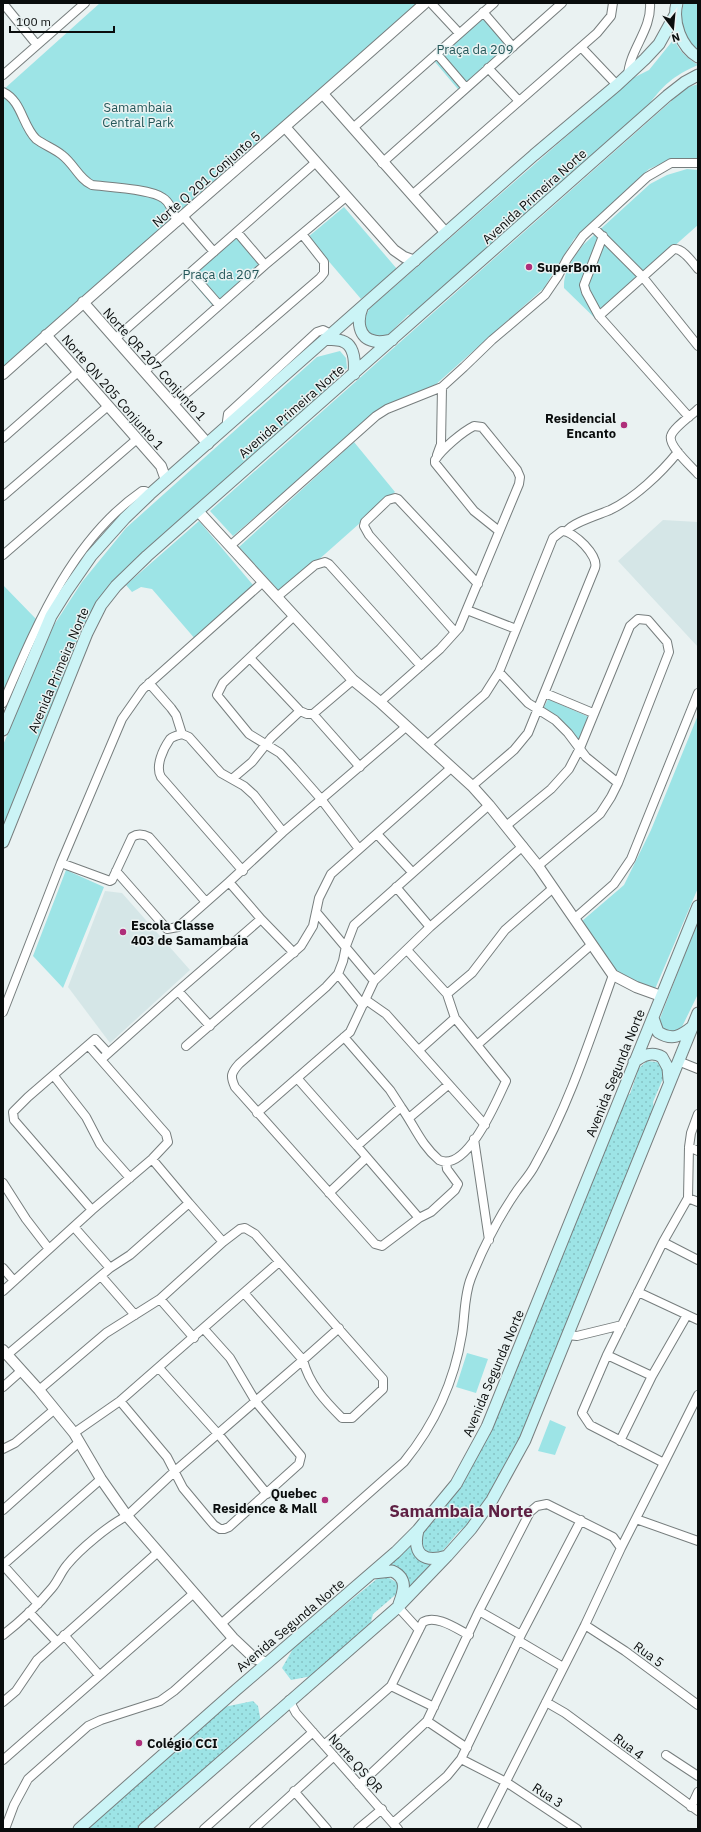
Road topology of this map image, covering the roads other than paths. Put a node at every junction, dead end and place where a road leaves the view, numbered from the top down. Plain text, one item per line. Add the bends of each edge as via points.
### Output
1 (85, 3) edge
2 (425, 3) edge
3 (432, 3) edge
4 (494, 3) edge
5 (562, 3) edge
6 (613, 3) edge
7 (650, 3) edge
8 (7, 7) edge
9 (676, 7) edge
10 (483, 12) junction
11 (459, 33) junction
12 (37, 45) junction
13 (513, 47) junction
14 (581, 47) junction
15 (437, 54) junction
16 (698, 57) edge
17 (488, 68) junction
18 (3, 75) edge
19 (698, 75) edge
20 (628, 76) junction
21 (617, 86) junction
22 (466, 88) junction
23 (3, 92) edge
24 (323, 94) junction
25 (519, 101) junction
26 (285, 127) junction
27 (353, 128) junction
28 (316, 162) junction
29 (382, 163) junction
30 (698, 163) edge
31 (412, 195) junction
32 (346, 197) junction
33 (180, 219) junction
34 (593, 226) junction
35 (237, 232) junction
36 (446, 233) junction
37 (302, 234) junction
38 (603, 236) junction
39 (394, 250) junction
40 (214, 252) junction
41 (415, 261) junction
42 (265, 264) junction
43 (698, 269) edge
44 (403, 272) junction
45 (191, 273) junction
46 (642, 276) junction
47 (83, 302) junction
48 (219, 305) junction
49 (362, 308) junction
50 (599, 316) junction
51 (46, 335) junction
52 (328, 337) junction
53 (116, 338) junction
54 (392, 340) junction
55 (698, 346) edge
56 (145, 371) junction
57 (78, 372) junction
58 (3, 374) edge
59 (354, 374) junction
60 (442, 387) junction
61 (174, 404) junction
62 (108, 406) junction
63 (698, 409) edge
64 (689, 417) junction
65 (3, 438) edge
66 (137, 439) junction
67 (208, 444) junction
68 (678, 452) junction
69 (437, 457) junction
70 (161, 466) junction
71 (176, 471) junction
72 (698, 474) edge
73 (166, 480) junction
74 (150, 494) junction
75 (3, 496) edge
76 (198, 511) junction
77 (499, 531) junction
78 (567, 531) junction
79 (230, 546) junction
80 (3, 555) edge
81 (263, 582) junction
82 (478, 584) junction
83 (277, 597) junction
84 (467, 610) junction
85 (294, 616) junction
86 (516, 629) junction
87 (455, 632) junction
88 (250, 658) junction
89 (421, 666) junction
90 (498, 672) junction
91 (353, 680) junction
92 (149, 683) junction
93 (698, 692) edge
94 (545, 693) junction
95 (380, 702) junction
96 (3, 703) edge
97 (300, 711) junction
98 (538, 711) junction
99 (593, 713) junction
100 (313, 714) junction
101 (4, 723) edge
102 (407, 726) junction
103 (182, 734) junction
104 (266, 745) junction
105 (427, 745) junction
106 (580, 748) junction
107 (360, 767) junction
108 (451, 768) junction
109 (232, 779) junction
110 (618, 783) junction
111 (472, 786) junction
112 (321, 799) junction
113 (489, 805) junction
114 (506, 826) junction
115 (283, 832) junction
116 (377, 834) junction
117 (3, 842) edge
118 (523, 846) junction
119 (359, 849) junction
120 (61, 862) junction
121 (538, 866) junction
122 (116, 871) junction
123 (242, 871) junction
124 (412, 872) junction
125 (229, 882) junction
126 (396, 887) junction
127 (552, 889) junction
128 (206, 902) junction
129 (698, 906) edge
130 (316, 913) junction
131 (261, 919) junction
132 (574, 919) junction
133 (430, 927) junction
134 (591, 945) junction
135 (346, 946) junction
136 (407, 950) junction
137 (294, 953) junction
138 (338, 974) junction
139 (613, 975) junction
140 (374, 981) junction
141 (178, 991) junction
142 (447, 994) junction
143 (661, 996) junction
144 (365, 1002) junction
145 (3, 1012) edge
146 (698, 1013) edge
147 (455, 1018) junction
148 (653, 1018) junction
149 (210, 1026) junction
150 (693, 1026) junction
151 (344, 1037) junction
152 (477, 1045) junction
153 (186, 1046) dead end
154 (419, 1050) junction
155 (105, 1056) junction
156 (678, 1061) junction
157 (634, 1062) junction
158 (698, 1069) edge
159 (54, 1076) junction
160 (297, 1078) junction
161 (669, 1081) junction
162 (448, 1085) junction
163 (401, 1107) junction
164 (257, 1113) junction
165 (698, 1114) edge
166 (409, 1118) junction
167 (485, 1125) junction
168 (474, 1139) junction
169 (357, 1146) junction
170 (689, 1147) junction
171 (698, 1151) edge
172 (366, 1158) junction
173 (152, 1159) junction
174 (446, 1162) junction
175 (130, 1178) junction
176 (3, 1183) edge
177 (329, 1193) junction
178 (688, 1198) junction
179 (698, 1202) edge
180 (189, 1203) junction
181 (92, 1210) junction
182 (419, 1218) junction
183 (74, 1227) junction
184 (488, 1240) junction
185 (223, 1242) junction
186 (663, 1242) junction
187 (49, 1249) junction
188 (698, 1260) edge
189 (279, 1262) junction
190 (3, 1268) edge
191 (110, 1268) junction
192 (101, 1276) junction
193 (14, 1281) junction
194 (3, 1291) edge
195 (638, 1292) junction
196 (244, 1293) junction
197 (160, 1299) junction
198 (135, 1315) junction
199 (687, 1315) junction
200 (698, 1320) edge
201 (622, 1325) junction
202 (339, 1328) junction
203 (204, 1329) junction
204 (567, 1335) junction
205 (194, 1338) junction
206 (5, 1352) edge
207 (606, 1354) junction
208 (303, 1360) junction
209 (159, 1368) junction
210 (21, 1371) junction
211 (652, 1376) junction
212 (3, 1386) edge
213 (39, 1390) junction
214 (698, 1395) edge
215 (120, 1401) junction
216 (256, 1402) junction
217 (54, 1409) junction
218 (74, 1433) junction
219 (218, 1435) junction
220 (620, 1441) junction
221 (78, 1443) junction
222 (3, 1449) edge
223 (664, 1463) junction
224 (175, 1471) junction
225 (101, 1479) junction
226 (267, 1494) junction
227 (3, 1510) edge
228 (127, 1516) junction
229 (636, 1519) junction
230 (581, 1520) junction
231 (418, 1530) junction
232 (698, 1541) edge
233 (621, 1548) junction
234 (158, 1552) junction
235 (448, 1556) junction
236 (3, 1565) edge
237 (373, 1573) junction
238 (194, 1593) junction
239 (38, 1604) junction
240 (398, 1607) junction
241 (479, 1611) junction
242 (29, 1612) junction
243 (222, 1624) junction
244 (585, 1625) junction
245 (419, 1630) junction
246 (3, 1635) edge
247 (64, 1635) junction
248 (470, 1635) junction
249 (233, 1638) junction
250 (520, 1638) junction
251 (57, 1642) junction
252 (254, 1658) junction
253 (267, 1663) junction
254 (563, 1667) junction
255 (258, 1671) junction
256 (99, 1675) junction
257 (391, 1686) junction
258 (3, 1702) edge
259 (546, 1702) junction
260 (286, 1704) junction
261 (698, 1705) edge
262 (434, 1707) junction
263 (426, 1721) junction
264 (313, 1732) junction
265 (324, 1745) junction
266 (3, 1748) edge
267 (467, 1748) junction
268 (334, 1756) junction
269 (666, 1756) dead end
270 (6, 1758) edge
271 (461, 1759) junction
272 (698, 1776) edge
273 (506, 1782) junction
274 (359, 1785) junction
275 (294, 1791) junction
276 (698, 1792) edge
277 (382, 1809) junction
278 (695, 1809) edge
279 (396, 1826) edge
280 (5, 1829) edge
281 (79, 1829) edge
282 (144, 1829) edge
283 (204, 1829) edge
284 (254, 1829) edge
285 (327, 1829) edge
286 (358, 1829) edge
287 (482, 1829) edge
288 (577, 1829) edge

1 - 12 street
2 - 24 street, Norte Q 201 Conjunto 5
3 - 11 street
4 - 10 street
5 - 13 street
6 - 14 street via 611,16
7 - 20 street via 646,28 628,64
8 - 12 street
9 - 16 main road via 678,30 685,44
9 - 20 main road, Avenida Primeira Norte via 659,44
10 - 11 street
10 - 13 street
11 - 15 street
12 - 18 street
13 - 17 street
14 - 21 street
14 - 25 street
15 - 22 street
15 - 27 street
17 - 22 street
17 - 25 street
19 - 54 main road, Avenida Primeira Norte via 667,96
20 - 21 main road, Avenida Primeira Norte
21 - 36 main road, Avenida Primeira Norte
22 - 29 street
23 - 33 street via 16,102 37,139 64,156 86,182 92,185 149,192 163,198
24 - 26 street, Norte Q 201 Conjunto 5
24 - 27 street
25 - 31 street
26 - 28 street
26 - 33 street, Norte Q 201 Conjunto 5
27 - 29 street
28 - 32 street
28 - 35 street
29 - 31 street
30 - 34 street via 671,163 658,169
31 - 36 street
32 - 37 street
32 - 39 street
33 - 40 street
33 - 47 street, Norte Q 201 Conjunto 5
34 - 38 street
34 - 60 street via 577,243 544,295
35 - 40 street
35 - 42 street
36 - 41 main road, Avenida Primeira Norte
37 - 42 street
37 - 61 street via 324,262 324,273
38 - 46 street
38 - 50 street via 584,285
39 - 41 street
39 - 44 street
40 - 45 street
41 - 44 main road, Avenida Primeira Norte
42 - 48 street
43 - 46 street via 676,248
44 - 49 main road, Avenida Primeira Norte
45 - 48 street
45 - 53 street
46 - 50 street
46 - 55 street
47 - 51 street, Norte Q 201 Conjunto 5
47 - 53 street, Norte QR 207 Conjunto 1
48 - 56 street
49 - 52 main road, Avenida Primeira Norte
49 - 54 main road via 358,323 366,338 380,342
50 - 64 street
51 - 57 street, Norte QN 205 Conjunto 1
51 - 58 street, Norte Q 201 Conjunto 5
52 - 59 main road via 347,344 354,358
52 - 67 main road, Avenida Primeira Norte
53 - 56 street, Norte QR 207 Conjunto 1
54 - 59 main road, Avenida Primeira Norte
56 - 61 street, Norte QR 207 Conjunto 1
57 - 62 street, Norte QN 205 Conjunto 1
57 - 65 street
59 - 76 main road, Avenida Primeira Norte
60 - 69 street via 441,444
60 - 79 street via 376,416
61 - 67 street, Norte QR 207 Conjunto 1
62 - 66 street, Norte QN 205 Conjunto 1
62 - 75 street
63 - 64 street
64 - 68 street via 671,435 671,442
66 - 70 street, Norte QN 205 Conjunto 1
66 - 80 street
67 - 71 main road, Avenida Primeira Norte
68 - 72 street
68 - 78 street via 666,467 625,500
69 - 77 street via 436,465 464,500 479,517
69 - 77 street via 467,430 474,426 482,427 520,477
70 - 71 street, Norte QN 205 Conjunto 1
70 - 73 street, Norte QN 205 Conjunto 1
71 - 73 main road, Avenida Primeira Norte
73 - 74 main road, Avenida Primeira Norte
74 - 96 street via 142,491 106,522 70,567 41,616
74 - 101 main road, Avenida Primeira Norte via 124,518 91,556 66,592 51,616
76 - 79 street
76 - 117 main road, Avenida Primeira Norte via 116,586 101,604
77 - 82 street
78 - 86 street via 553,538
78 - 94 street via 594,557 596,565
79 - 81 street
81 - 83 street
81 - 92 street
82 - 84 street
82 - 87 street via 398,499 388,500 365,522 364,526 369,535
83 - 85 street
83 - 89 street via 315,565 328,564
84 - 86 street
84 - 87 street
85 - 88 street
85 - 91 street
86 - 90 street
87 - 89 street
88 - 97 street
88 - 104 street via 223,683 217,695 249,734
89 - 95 street
90 - 98 street
90 - 105 street via 486,694
91 - 95 street
91 - 100 street
92 - 103 street via 176,715
92 - 120 street via 135,698 122,719
93 - 132 street via 631,859 614,884
94 - 98 street
94 - 99 street
95 - 102 street
97 - 100 street
97 - 104 street
98 - 106 street via 555,720
98 - 111 street via 522,742
99 - 106 street
99 - 110 street via 630,626 638,619 648,620 667,642 669,652
100 - 107 street
102 - 105 street
102 - 107 street
103 - 109 street via 189,738 221,773
103 - 123 street via 171,739 160,760 158,772
104 - 109 street via 252,762
104 - 112 street via 280,753
105 - 108 street
106 - 110 street via 586,757
106 - 114 street via 569,769 551,789
107 - 112 street
108 - 111 street
108 - 116 street
109 - 115 street via 254,795
110 - 121 street via 600,814
111 - 113 street
112 - 115 street
112 - 119 street
113 - 114 street
113 - 124 street
114 - 118 street
115 - 123 street
116 - 119 street
116 - 124 street
118 - 121 street
118 - 133 street
119 - 130 street via 331,874 319,898
120 - 122 street via 106,881 112,880
120 - 145 street
121 - 127 street
122 - 128 street via 167,929 178,927
122 - 128 street via 132,837 145,835
123 - 125 street
124 - 126 street
125 - 128 street
125 - 131 street
126 - 133 street
126 - 135 street via 354,925
127 - 132 street
127 - 142 street via 505,930 472,973
129 - 143 main road, Avenida Segunda Norte
130 - 135 street
130 - 137 street via 307,937
131 - 137 street
131 - 141 street
132 - 134 street
133 - 136 street
134 - 139 street
134 - 152 street
135 - 138 street
135 - 140 street
136 - 140 street
136 - 142 street
137 - 149 street
138 - 144 street
138 - 164 street via 231,1073 230,1077 235,1087
139 - 143 street
139 - 184 street via 580,1067 556,1124 536,1164
140 - 144 street
141 - 149 street
141 - 155 street
142 - 147 street
143 - 148 main road, Avenida Segunda Norte
144 - 151 street via 355,1024
144 - 154 street via 386,1014
146 - 150 main road
147 - 152 street
147 - 154 street
148 - 150 main road via 658,1032 669,1038 681,1035
148 - 157 main road, Avenida Segunda Norte
149 - 153 street
150 - 156 main road
151 - 160 street
151 - 163 street via 390,1090
152 - 167 street via 506,1081
154 - 162 street
155 - 159 street via 88,1044
155 - 173 street via 166,1134 168,1142
156 - 158 street
156 - 161 main road
157 - 161 main road via 646,1054 662,1057 668,1068
157 - 231 main road, Avenida Segunda Norte via 487,1427 456,1484
159 - 175 street via 86,1117 100,1144
159 - 181 street via 16,1108 12,1116
160 - 164 street
160 - 169 street
161 - 204 main road
162 - 166 street
162 - 167 street
163 - 166 street
163 - 169 street
164 - 177 street
165 - 170 street
166 - 174 street via 414,1130 433,1155
167 - 168 street
168 - 174 street via 469,1147
168 - 184 street
169 - 172 street
170 - 171 street
170 - 178 street
172 - 177 street
172 - 182 street
173 - 175 street
173 - 180 street
174 - 182 street via 447,1169 458,1184 455,1190 431,1212
175 - 181 street
176 - 187 street
177 - 182 street via 377,1246 382,1246
178 - 179 street
178 - 186 street
180 - 185 street
180 - 191 street via 130,1255
181 - 183 street
183 - 187 street
183 - 191 street
184 - 243 street via 470,1279 460,1345 451,1379 435,1418 419,1444 404,1462
185 - 189 street via 245,1228 255,1234
185 - 197 street
186 - 188 street
186 - 195 street
187 - 193 street
189 - 196 street
189 - 202 street
190 - 193 street
191 - 192 street
192 - 198 street
192 - 206 street
193 - 194 street
195 - 199 street
195 - 201 street
196 - 203 street
196 - 208 street
197 - 198 street
197 - 205 street
198 - 213 street via 106,1333
199 - 200 street
199 - 211 street
201 - 204 street via 577,1336
201 - 207 street
202 - 208 street
202 - 208 street via 383,1379 381,1392 352,1418 342,1418 321,1397
203 - 205 street
203 - 216 street via 230,1358
204 - 235 main road via 525,1440 510,1470 492,1500
205 - 209 street
206 - 210 street
207 - 211 street
207 - 220 street via 582,1413 590,1425
208 - 216 street
209 - 215 street
209 - 219 street
210 - 212 street
210 - 213 street
211 - 220 street
213 - 217 street
214 - 223 street
215 - 218 street
215 - 224 street via 167,1457
216 - 219 street
216 - 226 street via 301,1456 300,1464
217 - 218 street
217 - 222 street via 15,1443
218 - 221 street
219 - 224 street
219 - 226 street
220 - 223 street
221 - 225 street
221 - 227 street
223 - 229 street
224 - 226 street via 183,1488 220,1529 229,1527
224 - 228 street
225 - 228 street
225 - 236 street
228 - 234 street
228 - 239 street via 110,1526 67,1564 53,1587
229 - 232 street
229 - 233 street
230 - 233 street via 613,1538
230 - 241 street via 547,1504 534,1508
230 - 250 street
231 - 235 main road via 416,1544 425,1558 437,1559
231 - 237 main road, Avenida Segunda Norte
233 - 244 street
234 - 238 street
234 - 247 street
235 - 240 main road
236 - 239 street
237 - 240 main road via 392,1571 402,1578 404,1588
237 - 253 main road, Avenida Segunda Norte
238 - 243 street
238 - 256 street
239 - 242 street
240 - 245 street
240 - 260 main road
241 - 248 street
241 - 250 street
242 - 246 street
242 - 251 street
243 - 249 street
244 - 254 street
244 - 261 street, Rua 5
245 - 248 street via 423,1622 434,1619
245 - 257 street
247 - 251 street
247 - 256 street
248 - 262 street
249 - 252 street
249 - 280 street via 160,1700 88,1726 28,1779
250 - 254 street
250 - 267 street
251 - 258 street via 37,1660 16,1691
252 - 253 street
252 - 255 street
253 - 255 main road, Avenida Segunda Norte
254 - 259 street
255 - 281 main road, Avenida Segunda Norte
256 - 270 street
257 - 262 street
257 - 265 street
259 - 273 street
259 - 278 street, Rua 4 via 565,1713
260 - 264 street, Norte QS QR
260 - 282 main road
262 - 263 street
263 - 267 street
263 - 274 street
264 - 265 street, Norte QS QR
264 - 283 street
265 - 268 street, Norte QS QR
266 - 270 street
267 - 271 street
268 - 274 street, Norte QS QR
268 - 275 street
269 - 272 street
271 - 273 street, Rua 3
271 - 279 street
273 - 287 street
273 - 288 street, Rua 3
274 - 277 street, Norte QS QR
275 - 284 street
275 - 285 street
276 - 278 street
277 - 279 street, Norte QS QR
277 - 286 street

